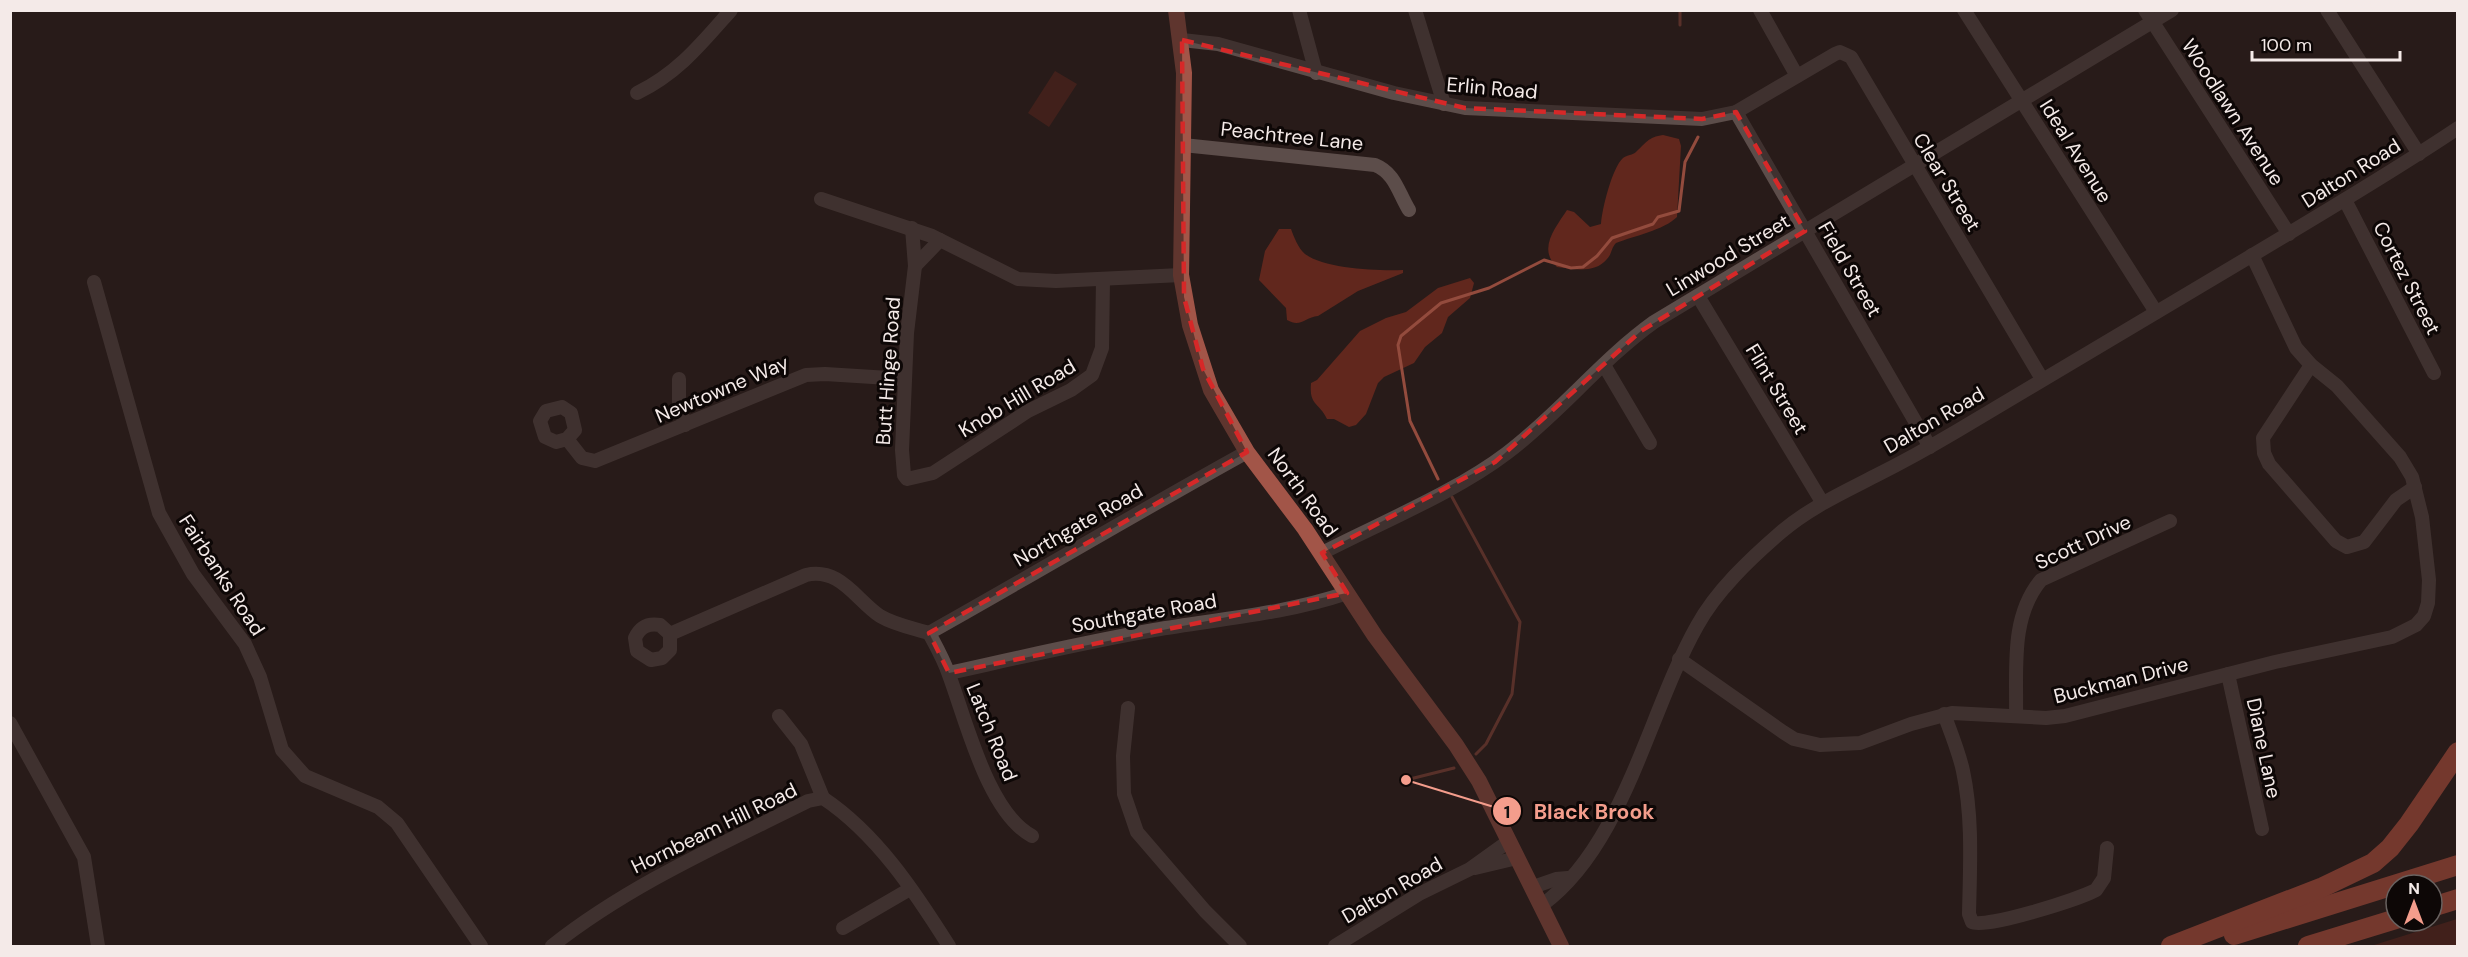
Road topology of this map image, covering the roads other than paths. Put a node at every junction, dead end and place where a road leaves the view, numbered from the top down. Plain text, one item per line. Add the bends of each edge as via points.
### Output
1 (731, 10) edge
2 (1176, 10) edge
3 (1299, 10) edge
4 (1415, 10) edge
5 (1760, 10) edge
6 (1964, 10) edge
7 (2172, 10) edge
8 (2327, 10) edge
9 (2149, 16) edge
10 (1182, 39) junction
11 (1316, 73) junction
12 (1797, 76) junction
13 (638, 93) dead end
14 (2022, 102) junction
15 (1444, 104) junction
16 (1736, 112) junction
17 (2457, 128) edge
18 (1183, 144) junction
19 (2419, 154) junction
20 (1914, 165) junction
21 (820, 199) dead end
22 (2345, 200) junction
23 (1409, 210) dead end
24 (912, 228) junction
25 (1805, 231) junction
26 (2289, 234) junction
27 (940, 240) junction
28 (2252, 255) junction
29 (915, 266) junction
30 (1181, 275) junction
31 (1103, 279) junction
32 (94, 282) dead end
33 (1698, 296) junction
34 (2156, 312) junction
35 (1604, 364) junction
36 (2311, 365) junction
37 (2434, 373) dead end
38 (680, 378) dead end
39 (905, 379) junction
40 (2042, 379) junction
41 (685, 425) junction
42 (567, 440) dead end
43 (1650, 443) dead end
44 (1930, 447) junction
45 (1247, 452) junction
46 (906, 478) joint
47 (2415, 487) junction
48 (1822, 502) junction
49 (2170, 522) dead end
50 (1322, 553) junction
51 (1347, 593) junction
52 (929, 633) junction
53 (670, 634) dead end
54 (1679, 659) junction
55 (949, 673) junction
56 (2228, 674) junction
57 (1128, 708) dead end
58 (1944, 714) junction
59 (2016, 715) junction
60 (779, 716) dead end
61 (10, 723) edge
62 (2457, 752) edge
63 (823, 798) junction
64 (2262, 829) dead end
65 (1032, 837) dead end
66 (1509, 841) junction
67 (2107, 848) dead end
68 (1517, 858) junction
69 (2457, 865) edge
70 (1470, 869) junction
71 (1568, 878) junction
72 (1533, 887) junction
73 (910, 889) junction
74 (1542, 905) junction
75 (2384, 923) edge
76 (843, 928) dead end
77 (98, 946) edge
78 (481, 946) edge
79 (552, 946) edge
80 (949, 946) edge
81 (1240, 946) edge
82 (1335, 946) edge
83 (1561, 946) edge
84 (2171, 946) edge
85 (2198, 946) edge
86 (2308, 946) edge

1 - 13 street via 682,64
2 - 10 main road, North Road
3 - 11 street
4 - 15 street
5 - 12 street
6 - 14 street, Ideal Avenue
7 - 9 street, Linwood Street
8 - 19 street
9 - 14 street, Linwood Street
9 - 26 street, Woodlawn Avenue
10 - 11 street, Erlin Road via 1218,44
10 - 18 main road, North Road
11 - 15 street, Erlin Road
12 - 16 street, Erlin Road
12 - 20 street, Clear Street via 1835,54 1849,55
14 - 20 street, Linwood Street
14 - 34 street, Ideal Avenue
15 - 16 street, Erlin Road via 1689,118
16 - 25 street, Field Street
17 - 19 street, Dalton Road
18 - 23 street, Peachtree Lane via 1375,165 1393,178
18 - 30 main road, North Road
19 - 22 street, Dalton Road
20 - 25 street, Linwood Street
20 - 40 street, Clear Street
21 - 24 street
22 - 26 street, Dalton Road
22 - 37 street, Cortez Street
24 - 27 street
24 - 29 street, Butt Hinge Road
25 - 33 street, Linwood Street
25 - 44 street, Field Street
26 - 28 street, Dalton Road
27 - 29 street
27 - 31 street via 1018,279
28 - 34 street, Dalton Road
28 - 36 street, Buckman Drive via 2296,348
29 - 39 street, Butt Hinge Road
30 - 31 street
30 - 45 main road, North Road via 1203,369 1221,410
31 - 46 street, Knob Hill Road via 1102,348 1092,375 933,473
32 - 78 street, Fairbanks Road via 159,513 193,574 245,644 260,677 282,750 305,776 378,807 397,823
33 - 35 street, Linwood Street via 1641,331
33 - 48 street, Flint Street
34 - 40 street, Dalton Road
35 - 43 street
35 - 50 street, Linwood Street via 1532,434 1495,462
36 - 47 street, Buckman Drive via 2337,386 2400,457
36 - 47 street via 2263,438 2269,464 2337,543 2353,547 2364,542 2399,496
38 - 41 street
39 - 41 street, Newtowne Way via 806,375
39 - 46 street, Butt Hinge Road via 902,462
40 - 44 street, Dalton Road
41 - 42 street, Newtowne Way via 595,461 582,458
44 - 48 street, Dalton Road
45 - 50 main road, North Road
45 - 52 street, Northgate Road via 1126,517
47 - 56 street, Buckman Drive via 2429,580 2428,603 2422,619 2392,637
48 - 54 street, Dalton Road via 1781,532 1720,594
49 - 59 street, Scott Drive via 2041,580 2028,596 2019,620
50 - 51 main road, North Road
51 - 55 street, Southgate Road via 1240,617 1081,643
51 - 66 main road, North Road via 1456,745
52 - 53 street via 883,618 843,583 821,573 806,575
52 - 55 street, Latch Road
54 - 58 street, Buckman Drive via 1783,732 1807,743 1852,745
54 - 71 street, Dalton Road via 1613,816 1591,853
55 - 65 street, Latch Road via 974,748 1004,810 1018,829
56 - 59 street, Buckman Drive via 2065,716
56 - 64 street, Diane Lane
57 - 81 street via 1124,794 1137,832
58 - 59 street, Buckman Drive
58 - 67 street via 1960,759 1967,796 1972,922 1981,925 2010,918 2096,890 2104,878
60 - 63 street via 801,744
61 - 77 street via 84,857
62 - 84 highway via 2404,831 2373,863 2291,900
63 - 73 street, Hornbeam Hill Road via 862,828
63 - 79 street, Hornbeam Hill Road via 808,801 630,892 590,916
66 - 68 main road, North Road
66 - 70 street, Dalton Road
68 - 70 street, Dalton Road
68 - 72 main road, North Road
69 - 85 highway
70 - 82 street, Dalton Road via 1419,894
71 - 72 street
71 - 74 street, Dalton Road via 1562,890
72 - 74 main road, North Road
73 - 76 street
73 - 80 street, Hornbeam Hill Road
74 - 83 main road, North Road
75 - 86 highway

